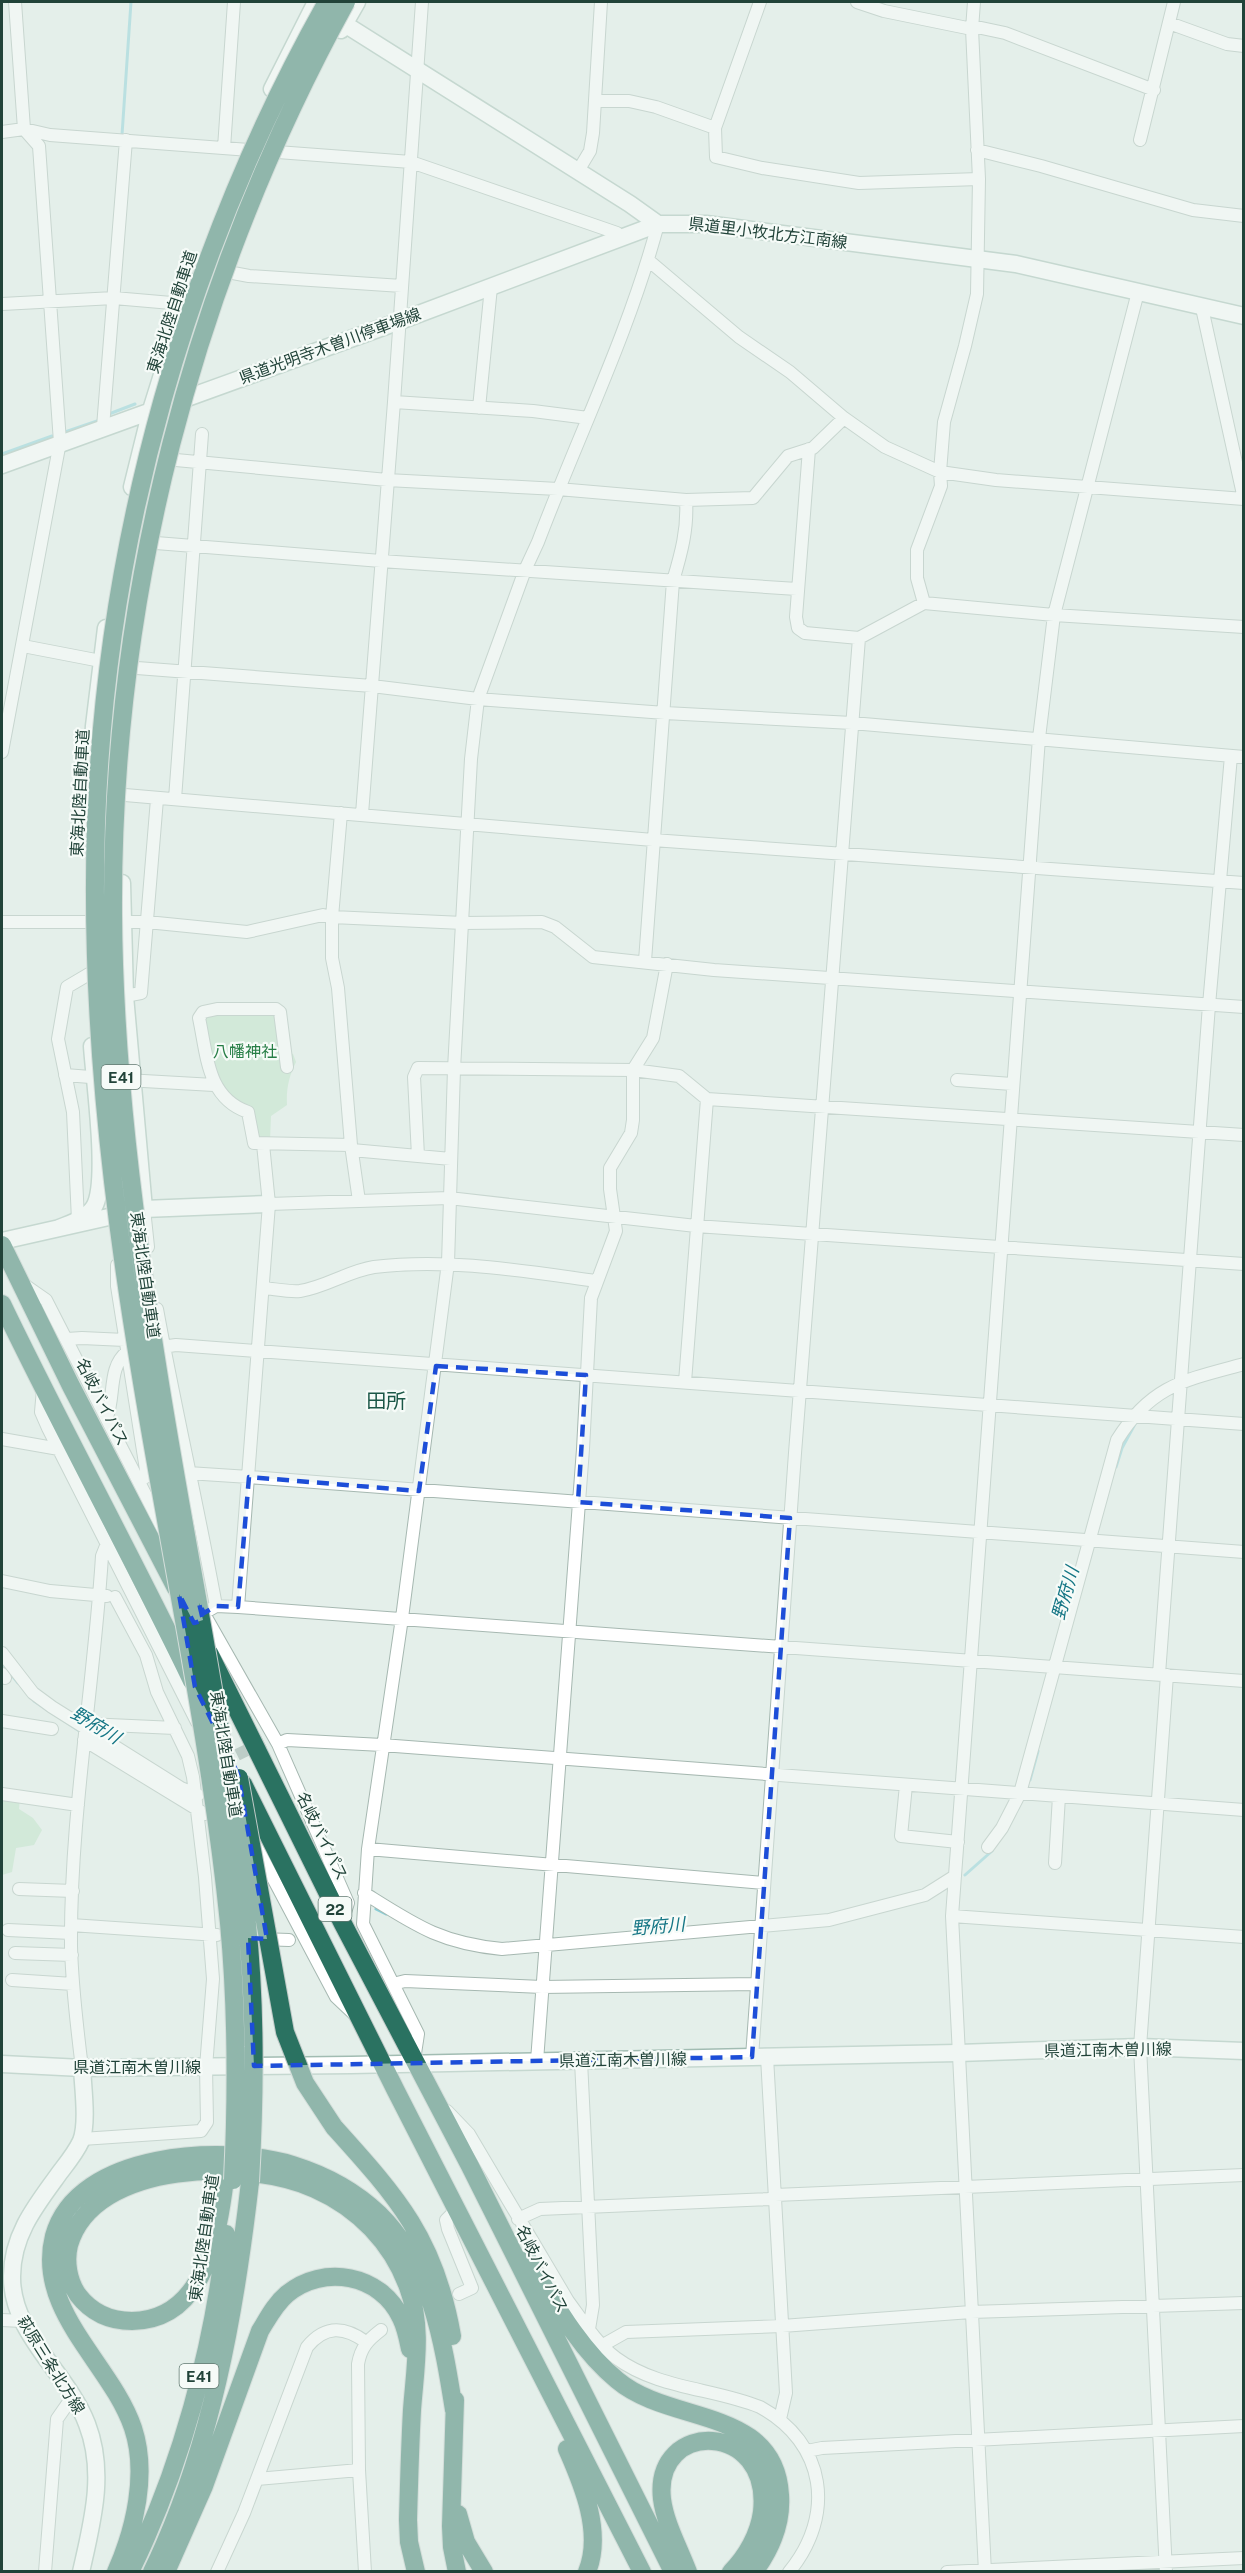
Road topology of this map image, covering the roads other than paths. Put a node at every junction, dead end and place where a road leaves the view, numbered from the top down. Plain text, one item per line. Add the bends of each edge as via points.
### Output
1 (15, 2) edge
2 (234, 2) edge
3 (316, 2) edge
4 (346, 2) edge
5 (357, 2) edge
6 (422, 2) edge
7 (601, 2) edge
8 (760, 2) edge
9 (857, 2) edge
10 (974, 2) edge
11 (1174, 2) edge
12 (1169, 23) junction
13 (344, 24) junction
14 (972, 27) junction
15 (1244, 46) edge
16 (418, 71) junction
17 (1154, 90) junction
18 (596, 100) junction
19 (715, 128) junction
20 (24, 129) junction
21 (2, 132) edge
22 (126, 140) junction
23 (1140, 140) dead end
24 (224, 148) junction
25 (244, 149) junction
26 (977, 150) junction
27 (281, 152) junction
28 (411, 162) junction
29 (578, 171) junction
30 (979, 179) junction
31 (1244, 216) edge
32 (658, 224) junction
33 (620, 239) junction
34 (978, 259) junction
35 (648, 260) junction
36 (233, 273) junction
37 (402, 286) junction
38 (491, 287) junction
39 (1138, 292) junction
40 (114, 298) junction
41 (50, 301) junction
42 (2, 304) edge
43 (183, 304) junction
44 (1202, 308) junction
45 (1244, 316) edge
46 (400, 321) junction
47 (193, 394) junction
48 (394, 402) junction
49 (479, 408) junction
50 (151, 410) junction
51 (588, 418) junction
52 (844, 418) junction
53 (103, 427) junction
54 (202, 434) dead end
55 (60, 442) junction
56 (809, 449) junction
57 (176, 460) junction
58 (201, 463) junction
59 (2, 465) edge
60 (940, 472) junction
61 (387, 480) junction
62 (1087, 488) junction
63 (558, 489) junction
64 (1244, 499) edge
65 (686, 500) junction
66 (156, 543) junction
67 (194, 547) junction
68 (381, 561) junction
69 (525, 570) junction
70 (673, 581) junction
71 (797, 589) junction
72 (924, 603) junction
73 (1054, 615) junction
74 (1244, 627) edge
75 (859, 638) junction
76 (23, 646) junction
77 (100, 662) junction
78 (137, 668) junction
79 (184, 672) junction
80 (372, 686) junction
81 (478, 699) junction
82 (664, 713) junction
83 (852, 723) junction
84 (1039, 738) junction
85 (2, 752) edge
86 (1237, 757) edge
87 (125, 795) junction
88 (157, 799) junction
89 (175, 800) junction
90 (341, 813) junction
91 (362, 814) junction
92 (468, 825) junction
93 (653, 840) junction
94 (842, 854) junction
95 (1030, 868) junction
96 (1220, 881) junction
97 (1244, 883) edge
98 (332, 917) junction
99 (87, 921) junction
100 (122, 921) junction
101 (2, 922) edge
102 (147, 922) junction
103 (463, 923) junction
104 (645, 961) junction
105 (667, 964) junction
106 (89, 974) junction
107 (832, 979) junction
108 (1019, 993) junction
109 (125, 996) junction
110 (1209, 1005) junction
111 (1244, 1007) edge
112 (287, 1067) dead end
113 (454, 1069) junction
114 (633, 1070) junction
115 (65, 1074) junction
116 (94, 1077) junction
117 (132, 1080) junction
118 (957, 1080) dead end
119 (1012, 1084) junction
120 (214, 1085) junction
121 (707, 1099) junction
122 (822, 1107) junction
123 (1009, 1120) junction
124 (1200, 1132) junction
125 (1244, 1135) edge
126 (263, 1144) junction
127 (352, 1148) junction
128 (418, 1156) junction
129 (451, 1159) junction
130 (449, 1198) junction
131 (359, 1201) junction
132 (269, 1204) junction
133 (144, 1209) junction
134 (114, 1216) junction
135 (615, 1218) junction
136 (78, 1220) junction
137 (696, 1226) junction
138 (59, 1228) junction
139 (812, 1234) junction
140 (2, 1241) edge
141 (2, 1245) edge
142 (1002, 1247) junction
143 (1190, 1261) junction
144 (448, 1263) junction
145 (1244, 1264) edge
146 (597, 1281) junction
147 (22, 1283) junction
148 (264, 1288) junction
149 (2, 1304) edge
150 (67, 1339) junction
151 (126, 1346) junction
152 (164, 1346) junction
153 (257, 1350) junction
154 (1244, 1364) edge
155 (436, 1366) junction
156 (586, 1375) junction
157 (685, 1382) junction
158 (1181, 1385) junction
159 (43, 1389) junction
160 (800, 1390) junction
161 (990, 1405) junction
162 (1138, 1416) junction
163 (107, 1417) junction
164 (1178, 1420) junction
165 (1244, 1424) edge
166 (2, 1438) edge
167 (59, 1449) junction
168 (188, 1473) junction
169 (249, 1477) junction
170 (143, 1479) junction
171 (419, 1491) junction
172 (578, 1502) junction
173 (790, 1518) junction
174 (981, 1531) junction
175 (1092, 1540) junction
176 (106, 1546) junction
177 (1169, 1547) junction
178 (1244, 1552) edge
179 (190, 1563) junction
180 (2, 1581) edge
181 (130, 1593) junction
182 (99, 1596) junction
183 (115, 1597) junction
184 (216, 1606) junction
185 (238, 1607) junction
186 (204, 1613) junction
187 (402, 1618) junction
188 (568, 1630) junction
189 (781, 1646) junction
190 (2, 1653) edge
191 (971, 1660) junction
192 (1058, 1667) junction
193 (1163, 1675) junction
194 (1244, 1681) edge
195 (2, 1724) edge
196 (175, 1728) junction
197 (52, 1729) dead end
198 (86, 1732) junction
199 (274, 1740) junction
200 (382, 1745) junction
201 (560, 1759) junction
202 (772, 1775) junction
203 (906, 1785) junction
204 (962, 1789) junction
205 (1024, 1793) junction
206 (2, 1794) edge
207 (1059, 1796) junction
208 (199, 1803) junction
209 (1158, 1803) junction
210 (78, 1805) junction
211 (1244, 1810) edge
212 (957, 1842) junction
213 (988, 1847) dead end
214 (368, 1849) junction
215 (1055, 1863) dead end
216 (552, 1866) junction
217 (955, 1875) junction
218 (764, 1883) junction
219 (19, 1889) dead end
220 (73, 1891) junction
221 (364, 1893) junction
222 (952, 1916) junction
223 (342, 1922) junction
224 (72, 1929) junction
225 (8, 1930) dead end
226 (760, 1930) junction
227 (1150, 1930) junction
228 (210, 1934) junction
229 (1244, 1937) edge
230 (289, 1940) dead end
231 (545, 1949) junction
232 (15, 1953) dead end
233 (72, 1955) junction
234 (12, 1980) dead end
235 (73, 1983) junction
236 (393, 1984) junction
237 (756, 1984) junction
238 (542, 1987) junction
239 (363, 2023) junction
240 (1140, 2047) junction
241 (1244, 2052) edge
242 (957, 2054) junction
243 (759, 2057) junction
244 (537, 2061) junction
245 (581, 2061) junction
246 (2, 2064) edge
247 (383, 2064) junction
248 (414, 2064) junction
249 (206, 2067) junction
250 (82, 2068) junction
251 (430, 2093) junction
252 (82, 2139) junction
253 (470, 2166) junction
254 (1244, 2175) edge
255 (236, 2180) junction
256 (1147, 2181) junction
257 (964, 2186) junction
258 (775, 2195) junction
259 (588, 2207) junction
260 (457, 2210) junction
261 (518, 2218) junction
262 (483, 2261) junction
263 (459, 2294) dead end
264 (1244, 2303) edge
265 (1153, 2307) junction
266 (970, 2312) junction
267 (2, 2320) edge
268 (22, 2321) junction
269 (782, 2326) junction
270 (589, 2329) junction
271 (381, 2330) dead end
272 (366, 2342) junction
273 (603, 2345) junction
274 (73, 2396) junction
275 (412, 2408) junction
276 (454, 2410) junction
277 (780, 2419) junction
278 (1244, 2426) edge
279 (1159, 2430) junction
280 (977, 2439) junction
281 (807, 2451) junction
282 (359, 2470) junction
283 (257, 2479) junction
284 (453, 2486) junction
285 (409, 2487) junction
286 (1244, 2558) edge
287 (756, 2559) edge
288 (125, 2567) edge
289 (1166, 2567) edge
290 (161, 2568) edge
291 (792, 2570) edge
292 (45, 2571) edge
293 (81, 2571) edge
294 (217, 2571) edge
295 (365, 2571) edge
296 (416, 2571) edge
297 (427, 2571) edge
298 (457, 2571) edge
299 (484, 2571) edge
300 (587, 2571) edge
301 (642, 2571) edge
302 (673, 2571) edge
303 (688, 2571) edge
304 (731, 2571) edge
305 (947, 2571) edge
306 (985, 2571) edge

1 - 20 street
2 - 24 street
3 - 13 main road
3 - 25 main road
3 - 255 highway, 東海北陸自動車道 / E41, bridge via 233,198 171,371 133,523 115,623 96,823 97,993 110,1156 141,1377 214,1803 232,1976
4 - 179 highway, 東海北陸自動車道 / E41, bridge via 288,116 250,204 190,371 146,549 120,728 113,913 120,1066 141,1258
5 - 13 main road
6 - 16 street
7 - 18 street
8 - 19 street
9 - 14 street via 884,11
10 - 14 street
11 - 12 street
12 - 15 street via 1227,44
12 - 17 street
13 - 16 main road
13 - 27 main road
14 - 17 street via 1005,33
14 - 26 street
16 - 28 street
16 - 29 main road
17 - 23 street
18 - 19 street via 656,107
18 - 29 street via 590,151
19 - 30 street via 716,157 762,168 859,183
20 - 21 street
20 - 22 street via 50,135
20 - 41 street via 39,146
22 - 24 street
22 - 40 street
24 - 25 street
25 - 27 street
25 - 43 main road
26 - 30 street
26 - 31 street via 1193,210
27 - 28 street
27 - 36 main road
28 - 33 street via 618,233
28 - 37 street
29 - 32 main road
30 - 34 street
32 - 33 main road, 県道光明寺木曽川停車場線
32 - 34 main road, 県道里小牧北方江南線 via 699,223
32 - 35 street
33 - 38 main road, 県道光明寺木曽川停車場線
34 - 39 main road, 県道里小牧北方江南線 via 1040,268
34 - 60 street via 976,294 944,422
35 - 51 street
35 - 52 street
36 - 37 street
36 - 47 main road
37 - 46 street
38 - 46 main road, 県道光明寺木曽川停車場線
38 - 49 street
39 - 44 main road, 県道里小牧北方江南線
39 - 62 street
40 - 41 street
40 - 43 street
40 - 53 street
41 - 42 street
41 - 55 street
43 - 50 main road
44 - 45 main road, 県道里小牧北方江南線
44 - 64 street
46 - 47 main road, 県道光明寺木曽川停車場線
46 - 48 street
47 - 50 main road, 県道光明寺木曽川停車場線
47 - 57 main road
48 - 49 street
48 - 61 street
49 - 51 street
50 - 53 main road, 県道光明寺木曽川停車場線
50 - 77 main road via 121,538
51 - 63 street
52 - 56 street
52 - 60 street via 885,447
53 - 55 main road, 県道光明寺木曽川停車場線
54 - 58 street
55 - 59 main road, 県道光明寺木曽川停車場線
55 - 76 street
56 - 65 street via 788,456 753,498
56 - 71 street
57 - 58 street
57 - 66 main road
58 - 61 street
58 - 67 street
60 - 62 street
60 - 72 street via 941,486 916,550 917,578
61 - 63 street
61 - 68 street
62 - 64 street
62 - 73 street
63 - 65 street
63 - 69 street
65 - 70 street via 683,548
66 - 67 street
66 - 78 main road
67 - 68 street
67 - 79 street
68 - 69 street
68 - 80 street
69 - 70 street
69 - 81 street
70 - 71 street
70 - 82 street
71 - 75 street via 798,628 805,633
72 - 73 street
72 - 75 street
73 - 74 street
73 - 84 street
75 - 83 street
76 - 77 street
76 - 85 street
77 - 78 street
77 - 99 main road via 88,792
78 - 79 street
78 - 87 main road
79 - 80 street
79 - 89 street
80 - 81 street
80 - 91 street
81 - 82 street
81 - 92 street
82 - 83 street
82 - 93 street
83 - 84 street
83 - 94 street
84 - 86 street
84 - 95 street
86 - 96 street
87 - 88 street
87 - 100 main road
88 - 89 street
88 - 102 street
89 - 90 street
90 - 91 street
90 - 98 street
91 - 92 street
92 - 93 street
92 - 103 street
93 - 94 street
93 - 104 street
94 - 95 street
94 - 107 street
95 - 96 street
95 - 108 street
96 - 97 street
96 - 110 street
98 - 102 street via 323,915 247,932
98 - 103 street
98 - 127 street via 332,958
99 - 100 street
99 - 101 street
99 - 106 main road
100 - 102 street
100 - 109 main road
102 - 109 street via 141,993
103 - 104 street via 542,922 555,927 592,957
103 - 113 street
104 - 105 street
105 - 107 street
105 - 114 street via 653,1038
106 - 115 street via 67,987 58,1040
106 - 116 main road
107 - 108 street
107 - 122 street
108 - 110 street
108 - 119 street
109 - 117 main road
110 - 111 street
110 - 124 street
112 - 120 street via 280,1012 276,1009 203,1012 199,1018
113 - 114 street
113 - 128 street via 418,1068 414,1077
113 - 129 street
114 - 121 street via 679,1076
114 - 135 street via 631,1133 610,1168
115 - 116 street
115 - 136 street via 74,1112
116 - 117 street
116 - 136 main road via 100,1180 94,1206
117 - 120 street
117 - 133 main road
118 - 119 street
119 - 123 street
120 - 126 street via 236,1108 248,1112 254,1143
121 - 122 street
121 - 137 street
122 - 123 street
122 - 139 street
123 - 124 street
123 - 142 street
124 - 125 street
124 - 143 street
126 - 127 street
126 - 132 street
127 - 128 street
127 - 131 street
128 - 129 street
129 - 130 street
130 - 131 street
130 - 135 street
130 - 144 street
131 - 132 street
132 - 133 main road
132 - 148 street
133 - 134 main road
133 - 152 street
134 - 138 main road
134 - 151 street via 117,1286
135 - 137 street
135 - 146 street via 616,1231
136 - 138 main road
137 - 139 street
137 - 157 street
138 - 140 main road
139 - 142 street
139 - 160 street
141 - 147 highway, 名岐バイパス / 22
142 - 143 street
142 - 161 street
143 - 145 street
143 - 158 street
144 - 146 street
144 - 148 street via 373,1267 298,1291
144 - 155 street
146 - 156 street via 591,1298
147 - 150 street via 46,1300
147 - 223 highway, 名岐バイパス / 22
148 - 153 street
149 - 159 highway, 22
150 - 151 street
150 - 163 street
151 - 152 street
151 - 163 street via 116,1364
151 - 170 street
152 - 153 street
152 - 168 street
153 - 155 street
153 - 169 street
154 - 158 street
155 - 156 street
155 - 171 street
156 - 157 street
156 - 172 street
157 - 160 street
158 - 162 street via 1153,1398
158 - 164 street
159 - 167 street via 41,1412
159 - 239 highway, 22 via 151,1595
160 - 161 street
160 - 173 street
161 - 162 street
161 - 174 street
162 - 164 street
162 - 175 street via 1117,1440
163 - 170 street
164 - 165 street
164 - 177 street
166 - 167 street
167 - 176 street
168 - 169 street
168 - 170 street
168 - 184 street
169 - 171 street
169 - 185 street
170 - 186 street
171 - 172 street
171 - 187 street
172 - 173 street
172 - 188 street
173 - 174 street
173 - 189 street
174 - 175 street
174 - 191 street
175 - 177 street
175 - 192 street
176 - 181 street
176 - 182 street
177 - 178 street
177 - 193 street
179 - 255 highway, 東海北陸自動車道 / E41, bridge via 228,1781 247,1926 254,2027 254,2125
179 - 276 highway, bridge via 243,1798 285,2032 305,2083 334,2127 395,2198 430,2256 452,2337
180 - 182 street
181 - 183 street
181 - 239 street via 336,1997
182 - 183 street
182 - 198 street
183 - 196 street via 146,1655 157,1692
184 - 185 street
184 - 186 street
185 - 187 street
186 - 199 street
187 - 188 street
187 - 200 street
188 - 189 street
188 - 201 street
189 - 191 street
189 - 202 street
190 - 198 street via 33,1693
191 - 192 street
191 - 204 street
192 - 193 street
192 - 205 street
193 - 194 street
193 - 209 street
195 - 197 street
196 - 198 street
196 - 208 street via 198,1775
198 - 208 street
198 - 210 street
199 - 200 street
199 - 223 street via 348,1903
200 - 201 street
200 - 214 street
201 - 202 street
201 - 216 street
202 - 203 street
202 - 218 street
203 - 204 street
203 - 212 street via 901,1836
204 - 205 street
204 - 212 street
205 - 207 street
205 - 213 street
206 - 210 street
207 - 209 street
207 - 215 street
208 - 228 street
209 - 211 street
209 - 227 street
210 - 220 street
212 - 217 street
214 - 216 street
214 - 221 street
216 - 218 street
216 - 231 street
217 - 222 street
217 - 226 street via 925,1894 854,1915
218 - 226 street
219 - 220 street
220 - 224 street
221 - 231 street via 427,1931 454,1942 502,1949
221 - 236 street via 363,1924
222 - 227 street
222 - 242 street
223 - 248 highway, 名岐バイパス / 22
224 - 225 street
224 - 228 street
224 - 233 street
226 - 231 street
226 - 237 street
227 - 229 street
227 - 240 street
228 - 230 street
228 - 249 street via 213,1979
231 - 238 street
232 - 233 street
233 - 235 street
234 - 235 street
235 - 250 street
236 - 238 street
236 - 248 street via 418,2034
237 - 238 street
237 - 243 street
238 - 244 street
239 - 247 highway, 22
240 - 241 main road, 県道江南木曽川線
240 - 242 main road, 県道江南木曽川線
240 - 256 street
242 - 243 main road, 県道江南木曽川線
242 - 257 street
243 - 245 main road, 県道江南木曽川線
243 - 258 street
244 - 245 main road, 県道江南木曽川線
244 - 248 main road, 県道江南木曽川線
245 - 259 street
246 - 250 main road, 県道江南木曽川線
247 - 248 main road, 県道江南木曽川線
247 - 249 main road, 県道江南木曽川線
247 - 260 highway, 22
248 - 251 highway, 名岐バイパス / 22
249 - 250 main road, 県道江南木曽川線
249 - 252 street via 207,2122 201,2131
250 - 252 main road
251 - 253 highway, 名岐バイパス / 22
251 - 261 street via 468,2134
252 - 268 main road, 萩原三条北方線 via 27,2219 15,2247 13,2293
253 - 287 highway via 561,2313 617,2380 648,2400 740,2431 767,2452 779,2483 778,2522
253 - 302 highway, 名岐バイパス / 22
254 - 256 street
255 - 275 highway via 208,2261 177,2305 151,2318 120,2320 101,2314 77,2293 68,2266 72,2236 93,2207 128,2186 153,2178 208,2171 264,2174 306,2185 355,2212 373,2229 399,2266 412,2297 417,2327
255 - 288 highway, 東海北陸自動車道 / E41 via 200,2373 162,2498
255 - 290 highway, 東海北陸自動車道 / E41 via 234,2309 219,2374
256 - 257 street
256 - 265 street
257 - 258 street
257 - 266 street
258 - 259 street via 770,2199
258 - 269 street
259 - 261 street via 540,2209
259 - 270 street via 593,2306
260 - 262 highway, 22
260 - 263 street via 446,2220 472,2288
261 - 270 street
262 - 300 highway via 574,2465 592,2528 592,2556
262 - 301 highway, 22
264 - 265 street
265 - 266 street
265 - 279 street
266 - 269 street
266 - 280 street
267 - 268 street
268 - 274 main road, 萩原三条北方線
269 - 273 street via 626,2332
269 - 277 street via 786,2393
270 - 273 street
271 - 272 street
272 - 282 street via 358,2364
272 - 283 street via 340,2330 317,2335 308,2347
273 - 277 street via 646,2376 746,2401
274 - 292 street via 57,2419
274 - 293 main road, 萩原三条北方線 via 90,2433 97,2473 95,2505
275 - 285 highway
275 - 290 highway via 406,2332 392,2303 367,2283 350,2277 333,2276 300,2285 278,2303 260,2331 204,2486
276 - 284 highway
276 - 288 highway via 439,2329 422,2277 397,2234 363,2200 300,2168 239,2156 158,2160 108,2177 81,2196 61,2219 51,2266 60,2302 115,2390 136,2440 140,2470
277 - 281 street
278 - 279 street
279 - 280 street
279 - 289 street
280 - 281 street
280 - 306 street
281 - 291 street via 818,2488 816,2522
282 - 283 street
282 - 295 street
283 - 294 street
284 - 298 highway via 452,2547
284 - 299 highway via 466,2542
285 - 296 highway via 409,2542
285 - 297 highway via 414,2537
286 - 289 street
287 - 303 highway via 763,2501 757,2472 749,2458 726,2443 706,2440 677,2452 661,2486 665,2513
287 - 304 highway
289 - 306 street
305 - 306 street

